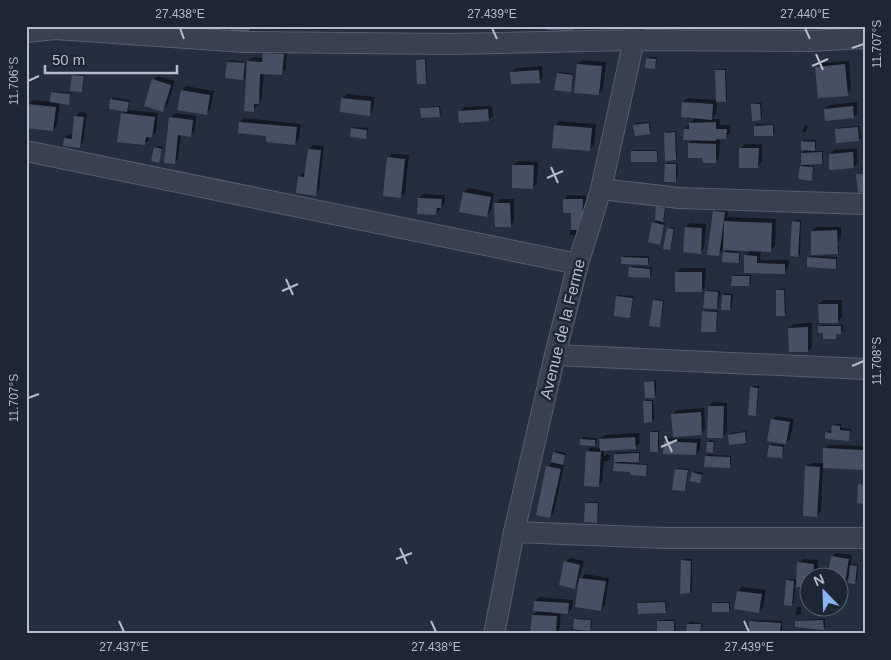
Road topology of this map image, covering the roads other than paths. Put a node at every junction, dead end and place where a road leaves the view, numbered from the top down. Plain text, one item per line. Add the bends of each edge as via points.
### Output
1 (26, 32) edge
2 (634, 33) edge
3 (865, 38) edge
4 (26, 151) edge
5 (601, 188) junction
6 (865, 204) edge
7 (578, 264) junction
8 (555, 355) junction
9 (865, 369) edge
10 (514, 532) junction
11 (865, 538) edge
12 (494, 634) edge

1 - 2 street via 55,29 245,42 451,44
2 - 3 street via 810,41
2 - 5 street, Avenue de la Ferme
4 - 7 street
5 - 6 street via 679,198
5 - 7 street, Avenue de la Ferme
7 - 8 street, Avenue de la Ferme
8 - 9 street
8 - 10 street, Avenue de la Ferme
10 - 11 street via 665,538
10 - 12 street, Avenue de la Ferme

